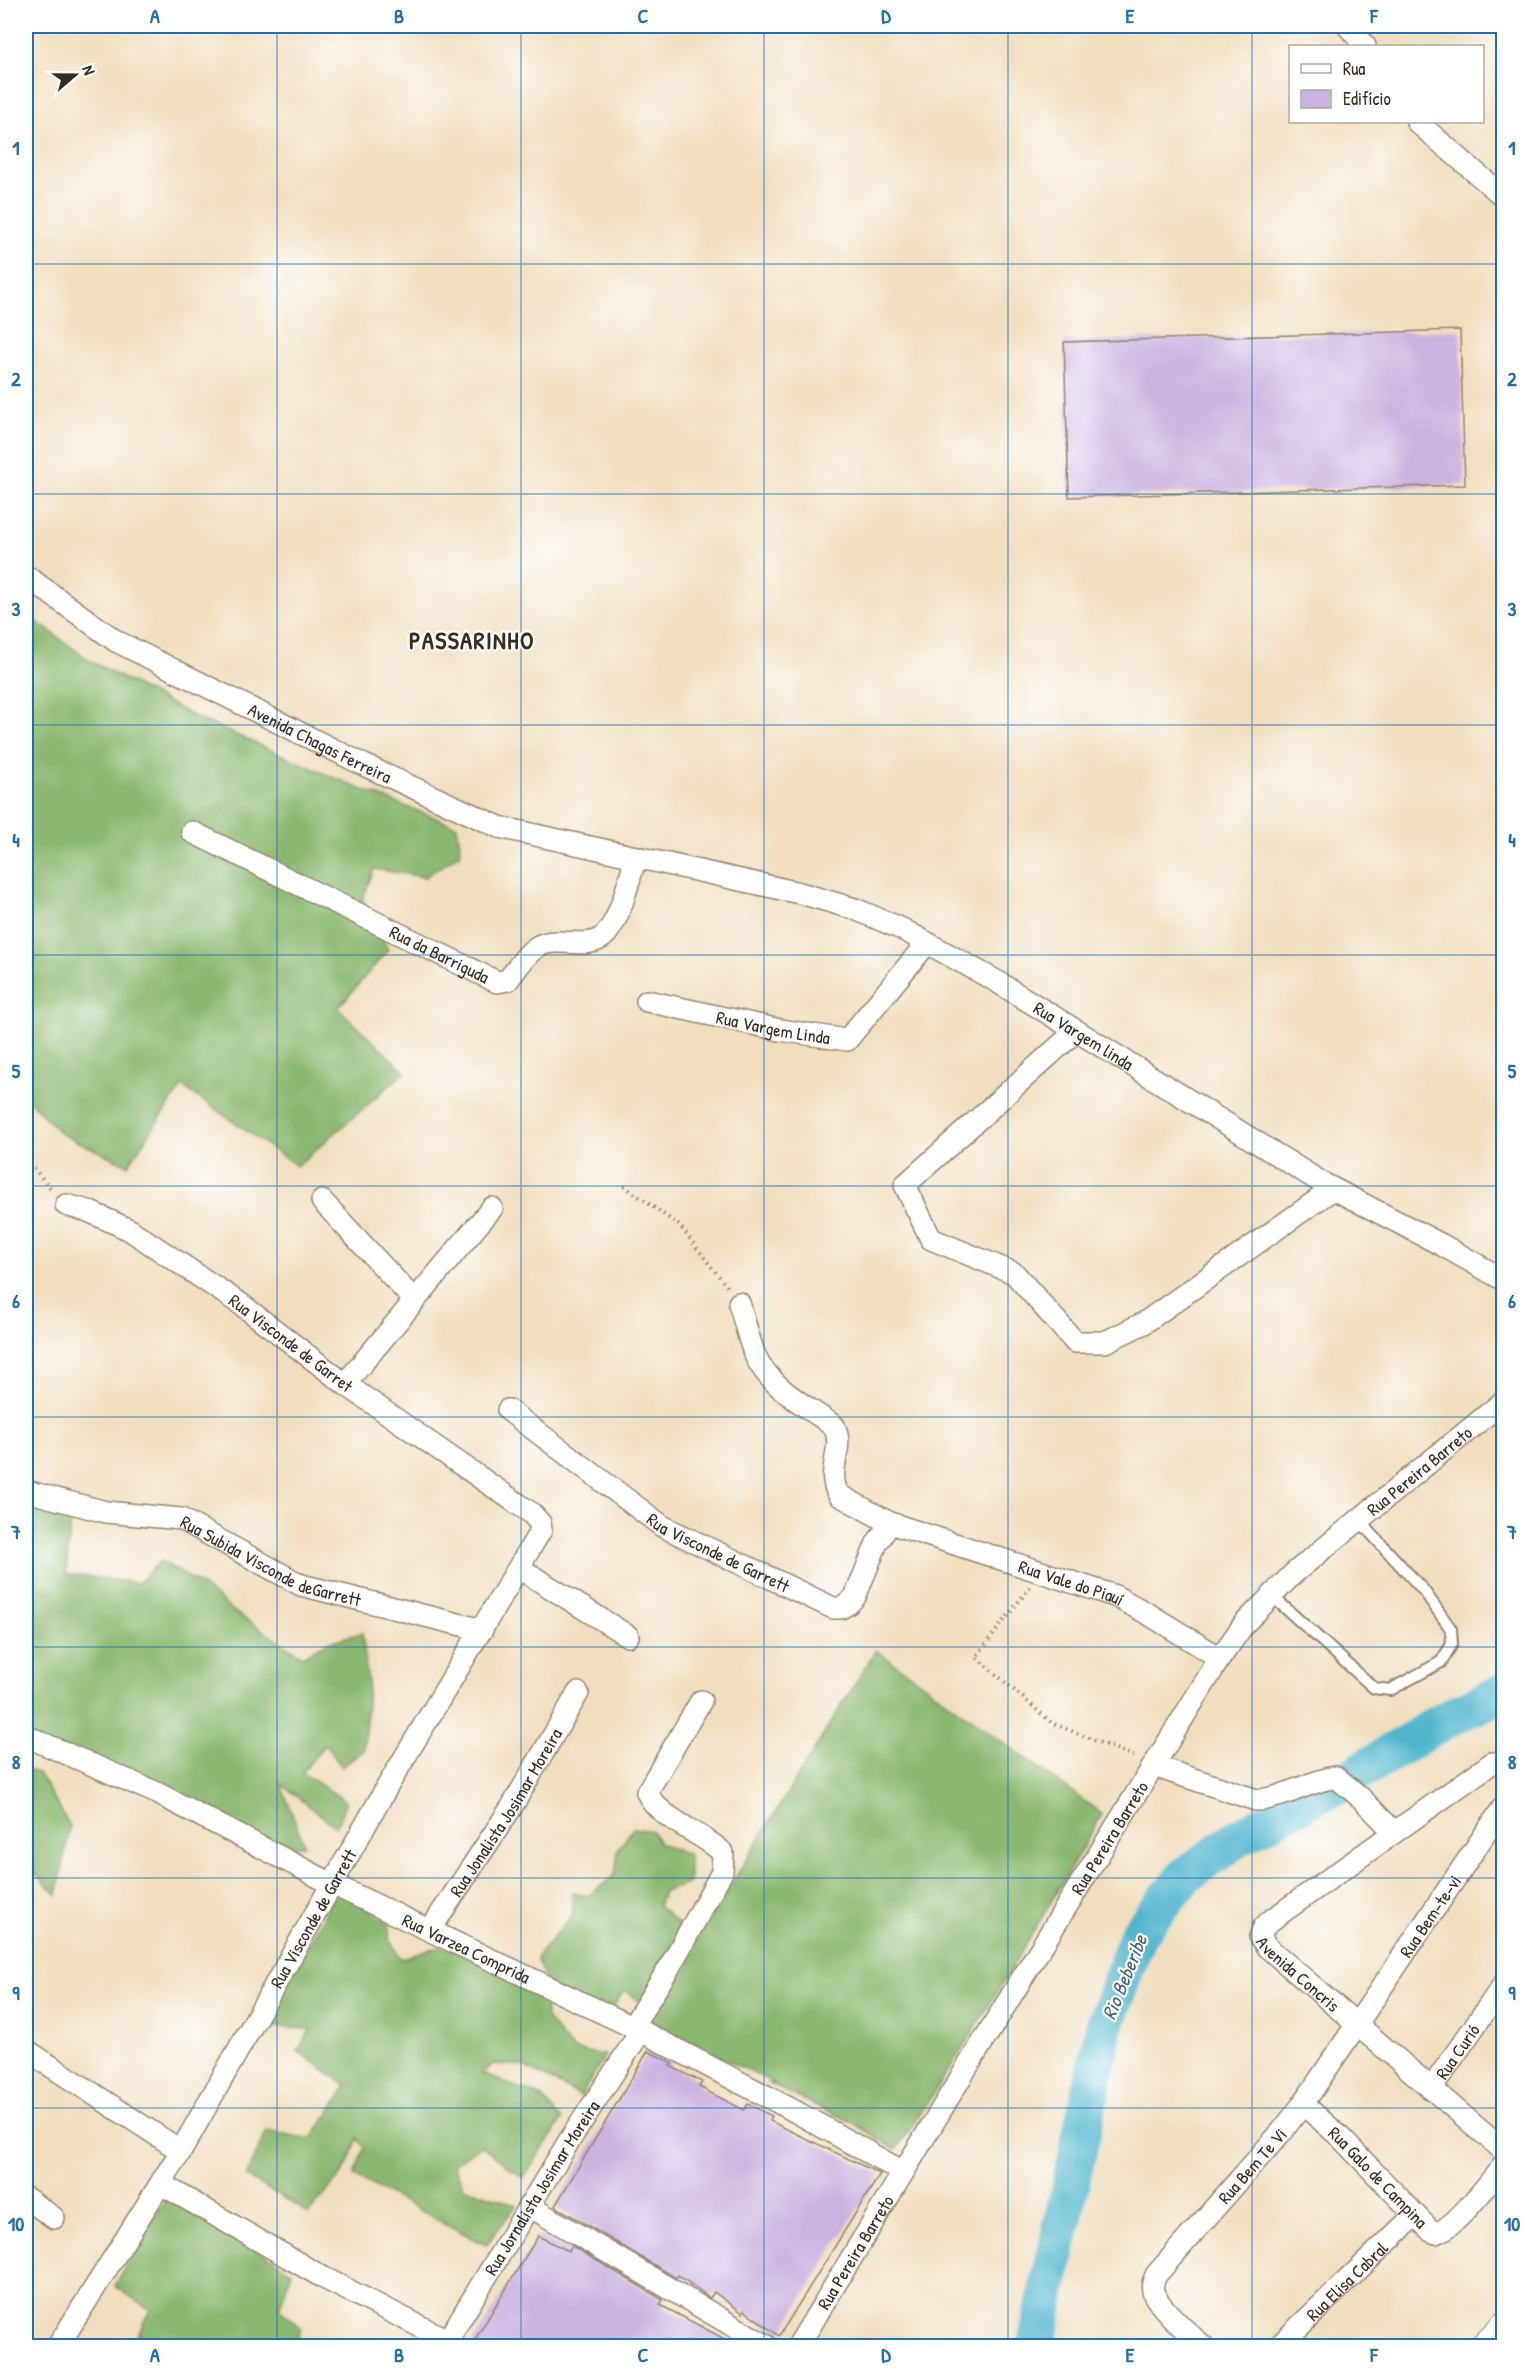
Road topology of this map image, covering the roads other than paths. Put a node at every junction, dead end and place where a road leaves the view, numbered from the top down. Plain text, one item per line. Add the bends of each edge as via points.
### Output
1 (1348, 26) edge
2 (1364, 45) edge
3 (1418, 123) edge
4 (1503, 196) edge
5 (26, 576) edge
6 (192, 832) dead end
7 (636, 857) junction
8 (927, 943) junction
9 (647, 1001) dead end
10 (1075, 1032) junction
11 (1333, 1189) junction
12 (322, 1200) dead end
13 (66, 1205) road end
14 (492, 1208) dead end
15 (1503, 1280) edge
16 (414, 1300) junction
17 (739, 1303) road end
18 (345, 1384) junction
19 (1503, 1401) edge
20 (508, 1410) dead end
21 (26, 1491) edge
22 (508, 1496) joint
23 (1359, 1519) junction
24 (900, 1526) junction
25 (519, 1568) junction
26 (1271, 1595) junction
27 (482, 1630) junction
28 (628, 1636) dead end
29 (1220, 1658) junction
30 (578, 1693) dead end
31 (700, 1701) dead end
32 (26, 1736) edge
33 (1498, 1763) edge
34 (1154, 1766) junction
35 (1503, 1806) edge
36 (1394, 1832) junction
37 (332, 1884) junction
38 (430, 1930) junction
39 (1503, 1984) edge
40 (1356, 2024) junction
41 (637, 2029) junction
42 (26, 2050) edge
43 (1431, 2089) junction
44 (1303, 2104) junction
45 (181, 2151) junction
46 (1503, 2151) edge
47 (1503, 2165) edge
48 (903, 2172) junction
49 (161, 2184) junction
50 (26, 2198) edge
51 (529, 2206) junction
52 (1415, 2215) junction
53 (54, 2217) dead end
54 (1503, 2325) edge
55 (445, 2343) edge
56 (1198, 2345) edge
57 (58, 2346) edge
58 (767, 2346) edge
59 (798, 2346) edge
60 (1279, 2346) edge
61 (1483, 2346) edge

1 - 2 street
3 - 4 street
5 - 7 street, Avenida Chagas Ferreira via 116,641 364,765 499,827
6 - 7 street, Rua da Barriguda via 497,982 508,980 531,952 543,944 590,942 605,936 616,917
7 - 8 street, Rua Vargem linda via 726,875 855,909
8 - 9 street, Rua Vargem Linda via 847,1040 780,1030
8 - 10 street, Rua Vargem linda
10 - 11 street, Rua Vargem linda
10 - 11 street via 905,1185 931,1239 1014,1273 1075,1342 1105,1342 1144,1323
11 - 15 street, Rua Vargem linda
12 - 16 street
13 - 18 street, Rua Visconde de Garret via 88,1210 130,1230 242,1305
14 - 16 street
16 - 18 street
17 - 24 street, Rua Vale do Piauí via 755,1354 765,1372 834,1426 838,1446 832,1478 839,1495
18 - 22 street, Rua Visconde de Garret
19 - 23 street, Rua Pereira Barreto
20 - 24 street, Rua Visconde de Garrett via 662,1526 833,1608 841,1608 855,1597 877,1543
21 - 27 street, Rua Subida Visconde deGarrett via 106,1512 181,1519 301,1586
22 - 25 street, Rua Visconde de Garrett via 540,1523 541,1530
23 - 26 street, Rua Pereira Barreto
23 - 26 lane via 1424,1591 1451,1629 1452,1644 1441,1662 1390,1690 1374,1688
24 - 29 street, Rua Vale do Piauí via 1115,1596
25 - 27 street, Rua Visconde de Garrett
25 - 28 street
26 - 29 street, Rua Pereira Barreto
27 - 37 street, Rua Visconde de Garrett
29 - 34 street, Rua Pereira Barreto
30 - 38 street, Rua Jonalista Josimar Moreira via 511,1808
31 - 41 street via 648,1792 658,1809 723,1853 722,1872
32 - 37 street, Rua Varzea Comprida via 157,1793
33 - 36 street, Avenida Concris
34 - 36 street via 1256,1800 1273,1799 1320,1779 1340,1778
34 - 48 street, Rua Pereira Barreto
35 - 40 street, Rua Bem-te-vi
36 - 40 street, Avenida Concris via 1270,1921 1260,1937
37 - 38 street, Rua Varzea Comprida
37 - 45 street, Rua Visconde de Garrett
38 - 41 street, Rua Varzea Comprida
39 - 43 street, Rua Curió
40 - 43 street, Avenida Concris
40 - 44 street, Rua Bem Te Vi
41 - 48 street, Rua Varzea Comprida
41 - 51 street, Rua Jornalista Josimar Moreira
42 - 45 street
43 - 46 street, Avenida Concris
44 - 52 street, Rua Galo de Campina
44 - 56 street, Rua Bem Te Vi via 1156,2275 1154,2294
45 - 49 street, Rua Visconde de Garrett
47 - 52 street, Rua Galo de Campina via 1441,2232 1431,2231
48 - 59 street, Rua Pereira Barreto
49 - 55 street
49 - 57 street, Rua Visconde de Garrett
50 - 53 street
51 - 55 street, Rua Jornalista Josimar Moreira
51 - 58 street
52 - 60 street, Rua Elisa Cabral
54 - 61 street

